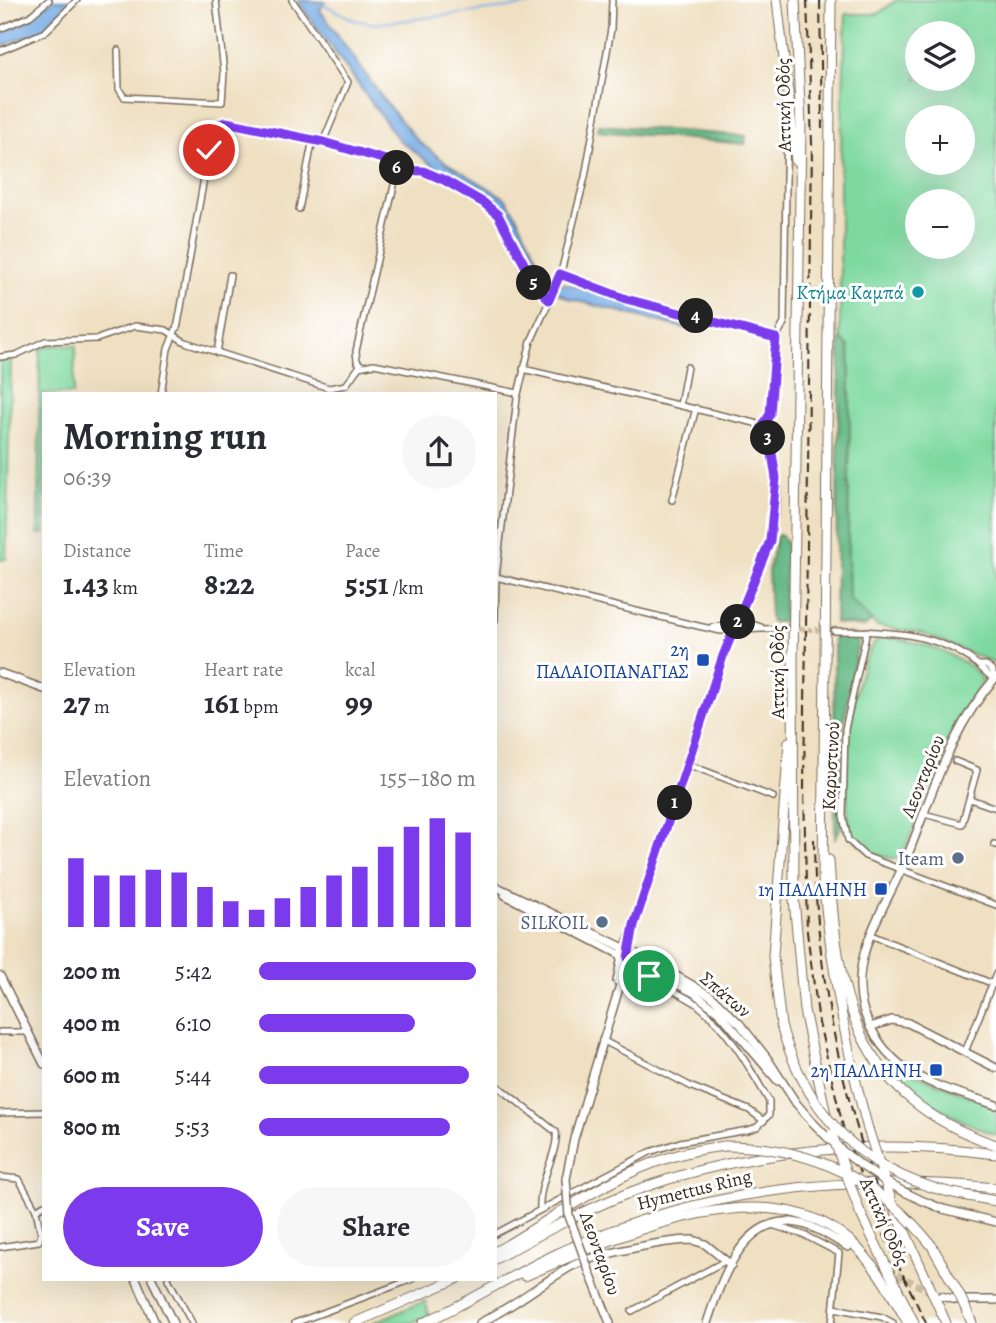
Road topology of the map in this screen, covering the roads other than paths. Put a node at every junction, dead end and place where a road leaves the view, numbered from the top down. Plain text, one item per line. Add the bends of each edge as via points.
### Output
1 (49, 0) edge
2 (78, 0) edge
3 (216, 0) edge
4 (292, 0) edge
5 (777, 0) edge
6 (795, 0) edge
7 (831, 0) edge
8 (612, 3) edge
9 (0, 29) edge
10 (118, 50) dead end
11 (0, 51) edge
12 (784, 87) dead end
13 (313, 139) junction
14 (323, 142) junction
15 (398, 168) junction
16 (801, 188) junction
17 (299, 209) dead end
18 (230, 275) dead end
19 (559, 277) junction
20 (550, 297) junction
21 (174, 336) junction
22 (776, 338) junction
23 (217, 353) junction
24 (0, 357) edge
25 (361, 365) junction
26 (687, 367) dead end
27 (523, 369) junction
28 (161, 392) edge
29 (518, 393) junction
30 (680, 405) junction
31 (696, 408) junction
32 (761, 429) junction
33 (672, 500) dead end
34 (497, 569) edge
35 (497, 577) edge
36 (736, 627) junction
37 (785, 628) tunnel mouth
38 (834, 631) tunnel mouth
39 (867, 631) junction
40 (793, 661) junction
41 (0, 673) edge
42 (995, 676) edge
43 (42, 687) edge
44 (955, 761) dead end
45 (687, 764) junction
46 (773, 797) dead end
47 (970, 799) junction
48 (823, 803) junction
49 (996, 808) edge
50 (924, 814) junction
51 (902, 871) junction
52 (497, 889) edge
53 (996, 905) edge
54 (871, 935) junction
55 (626, 953) junction
56 (996, 974) edge
57 (0, 976) edge
58 (994, 984) edge
59 (870, 1027) junction
60 (27, 1031) junction
61 (0, 1032) edge
62 (602, 1040) junction
63 (965, 1052) junction
64 (42, 1060) edge
65 (996, 1068) edge
66 (497, 1086) edge
67 (996, 1105) edge
68 (42, 1112) edge
69 (0, 1113) edge
70 (764, 1121) junction
71 (996, 1145) edge
72 (996, 1154) edge
73 (0, 1177) edge
74 (996, 1188) edge
75 (996, 1201) edge
76 (42, 1206) edge
77 (540, 1208) junction
78 (36, 1210) junction
79 (996, 1222) edge
80 (770, 1224) junction
81 (497, 1233) edge
82 (0, 1247) edge
83 (848, 1247) dead end
84 (497, 1251) edge
85 (497, 1258) edge
86 (728, 1263) junction
87 (137, 1281) edge
88 (153, 1281) edge
89 (169, 1281) edge
90 (409, 1281) edge
91 (445, 1281) edge
92 (452, 1281) edge
93 (427, 1292) junction
94 (942, 1296) tunnel mouth
95 (475, 1297) junction
96 (996, 1300) edge
97 (834, 1308) junction
98 (632, 1311) dead end
99 (891, 1321) edge
100 (155, 1323) edge
101 (173, 1323) edge
102 (192, 1323) edge
103 (295, 1323) edge
104 (354, 1323) edge
105 (423, 1323) edge
106 (480, 1323) edge
107 (610, 1323) edge
108 (707, 1323) edge
109 (832, 1323) edge
110 (908, 1323) edge
111 (914, 1323) edge
112 (946, 1323) edge
113 (972, 1323) edge

1 - 9 street via 30,16
2 - 11 street via 45,32
3 - 10 street via 224,73 222,102 124,97 119,89
4 - 14 street via 348,82
5 - 16 highway
6 - 16 highway, Αττική Οδός
7 - 48 highway, Αττική Οδός
8 - 19 street via 586,173
12 - 22 street via 784,323
13 - 14 street
13 - 17 street
13 - 21 street via 226,122 215,125
14 - 15 street via 386,160
15 - 20 street via 432,174 493,210 535,284
15 - 25 street via 356,351
16 - 40 highway, Αττική Οδός
18 - 23 street
19 - 20 street
19 - 22 street
20 - 27 street
21 - 23 street
21 - 24 street via 166,330 135,326 97,339 45,341
21 - 28 street
22 - 32 street via 770,414
23 - 25 street via 329,388 346,385
25 - 29 street
26 - 30 street
27 - 29 street
27 - 30 street
29 - 34 street
30 - 31 street
31 - 32 street via 755,423
31 - 33 street
32 - 36 street via 774,456 775,515 760,570
35 - 36 street via 709,627
36 - 37 street
36 - 45 street
38 - 39 street
39 - 42 street via 925,639
39 - 51 street, Καρυστινού via 845,729 844,825 848,841 857,851
40 - 75 highway, bridge via 773,956 781,1026 791,1057 808,1091 847,1139 872,1161 903,1179
40 - 111 highway, Αττική Οδός, bridge via 794,900 808,1037 832,1134 860,1212
41 - 43 street
42 - 50 street, Λεονταρίου via 964,717
44 - 47 street via 978,771
45 - 46 street
45 - 55 street
47 - 49 street
47 - 50 street via 962,824
48 - 71 highway via 838,950 850,1007 867,1049 908,1099 940,1121
48 - 112 highway, Αττική Οδός, bridge via 832,963 848,1059 891,1200
50 - 51 street, Λεονταρίου
51 - 53 street, Καρυστινού
51 - 54 street, Λεονταρίου
52 - 55 street, Σπάτων
54 - 58 street
54 - 59 street, Λεονταρίου via 860,978
55 - 62 street, Λεονταρίου
55 - 70 street via 639,971 698,1006 721,1028 769,1101
55 - 79 street, Σπάτων, bridge via 713,1007 820,1132 858,1164 897,1189 943,1209
56 - 58 street
57 - 60 street
58 - 63 street
59 - 63 street via 898,1020
59 - 67 street, Λεονταρίου via 881,1047 910,1073
60 - 61 street
60 - 64 street
62 - 70 street
62 - 107 street, Λεονταρίου, bridge via 566,1180 569,1216
63 - 65 street
66 - 77 street via 556,1132
68 - 69 street
70 - 77 street via 748,1130 650,1152
72 - 85 highway, Hymettus Ring via 872,1148 760,1158 632,1192
73 - 78 street via 19,1179
74 - 95 highway, Hymettus Ring via 943,1183 830,1184 720,1198 594,1237
76 - 78 street
77 - 81 street
78 - 82 street via 39,1241
80 - 83 street via 801,1223
80 - 86 street via 750,1237
80 - 97 street via 838,1252 841,1260
84 - 113 highway, bridge via 639,1167 694,1149 755,1146 803,1155 852,1175 899,1209 932,1246
86 - 98 street
86 - 106 street via 693,1240 593,1258
86 - 108 street
87 - 100 street
88 - 101 street
89 - 102 street
90 - 103 street
91 - 93 highway
92 - 93 highway
93 - 104 highway
94 - 96 street
95 - 105 highway, Hymettus Ring
95 - 110 highway via 642,1231 724,1209 762,1206 809,1216 848,1239 872,1264
97 - 99 street
97 - 109 street

